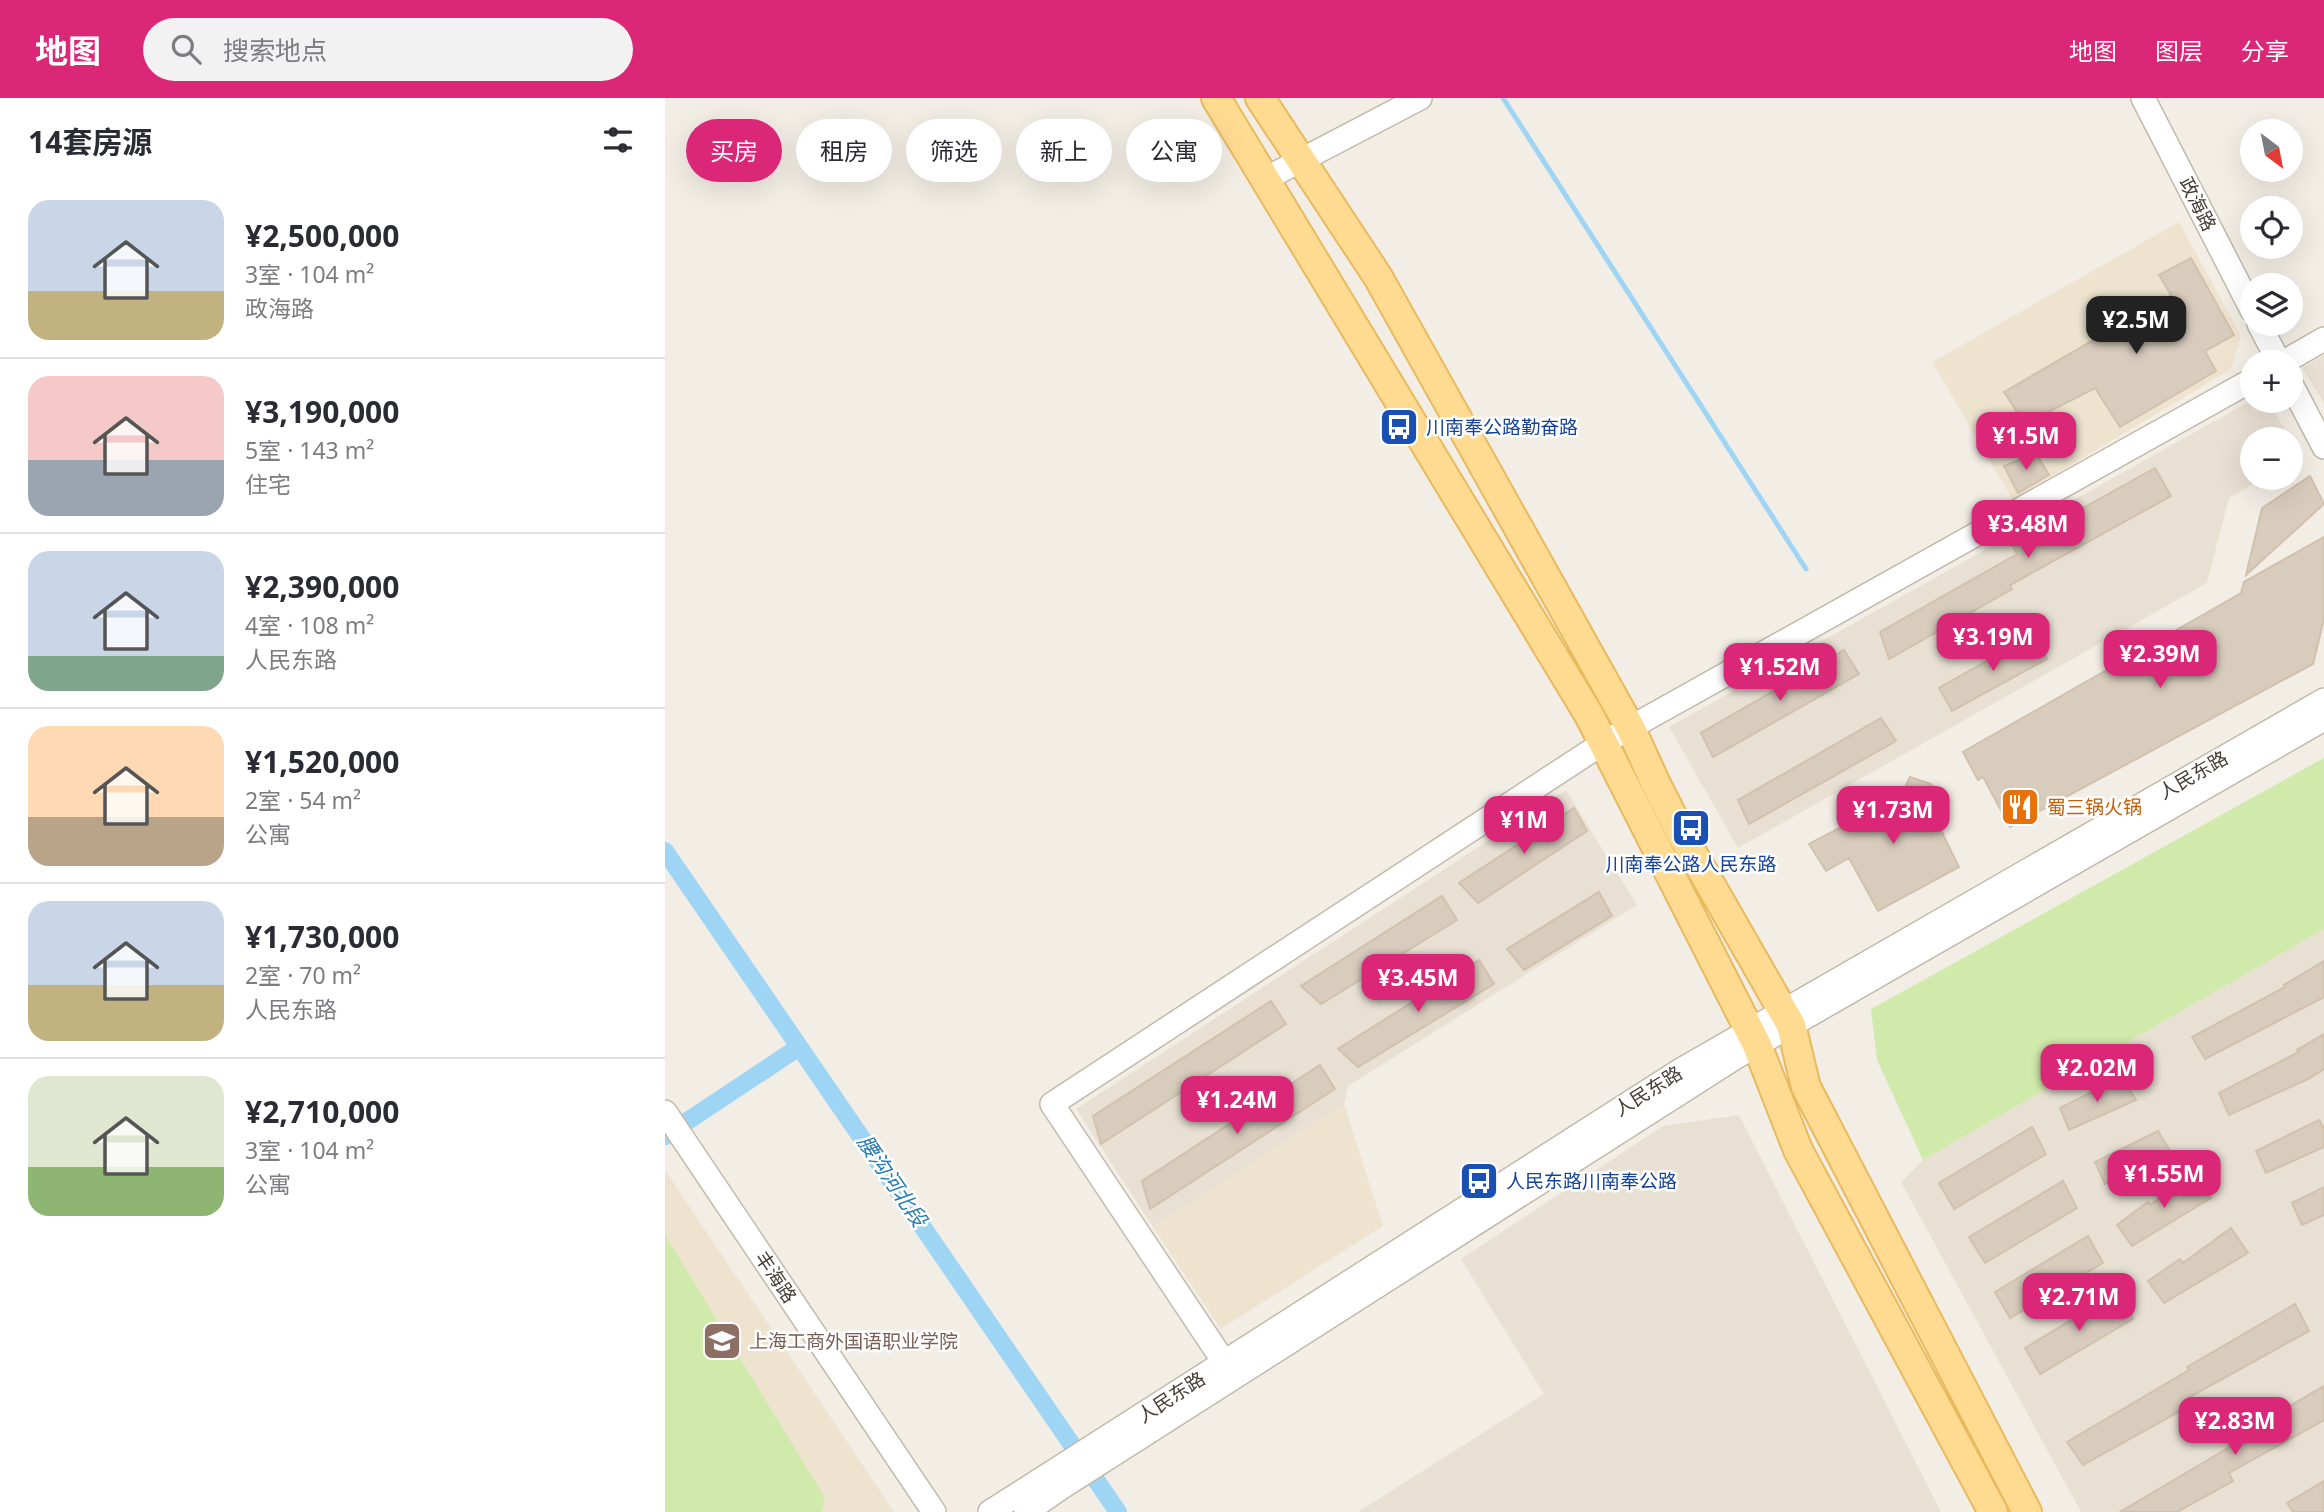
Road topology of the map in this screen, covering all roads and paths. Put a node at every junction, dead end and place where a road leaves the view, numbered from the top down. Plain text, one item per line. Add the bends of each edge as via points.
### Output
1 (1216, 98) edge
2 (1260, 98) edge
3 (1420, 98) edge
4 (2143, 98) edge
5 (1301, 161) junction
6 (1265, 179) junction
7 (2240, 287) edge
8 (2324, 339) edge
9 (2303, 350) edge
10 (2240, 387) edge
11 (2303, 407) edge
12 (2324, 447) edge
13 (2324, 700) edge
14 (2324, 719) edge
15 (1631, 729) junction
16 (1603, 743) junction
17 (1787, 1017) junction
18 (1753, 1037) junction
19 (665, 1112) edge
20 (1229, 1369) junction
21 (1057, 1479) junction
22 (934, 1512) edge
23 (990, 1512) edge
24 (1026, 1512) edge
25 (1993, 1512) edge
26 (2027, 1512) edge

1 - 6 main road
2 - 5 main road
3 - 5 street
4 - 7 street, 政海路
5 - 6 street
5 - 15 main road via 1378,277
6 - 16 main road
8 - 9 street
10 - 15 street
11 - 12 street
13 - 17 street, 人民东路
14 - 17 street, 人民东路
15 - 16 street
15 - 17 main road via 1682,835
16 - 18 main road
16 - 20 street via 1052,1104
17 - 18 street, 人民东路
17 - 26 main road via 1806,1087
18 - 20 street, 人民东路 via 1681,1070
18 - 25 main road via 1798,1150
19 - 22 street, 丰海路
20 - 21 street, 人民东路
21 - 23 street, 人民东路
21 - 24 street, 人民东路

